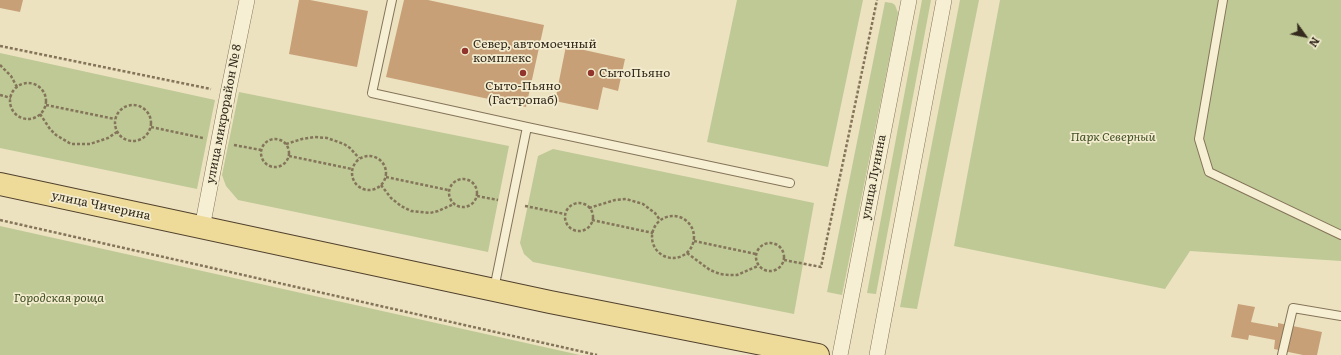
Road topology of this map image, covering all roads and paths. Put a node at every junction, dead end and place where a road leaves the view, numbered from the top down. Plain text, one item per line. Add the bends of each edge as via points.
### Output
1 (247, 0) edge
2 (392, 0) edge
3 (877, 0) edge
4 (909, 0) edge
5 (944, 0) edge
6 (1223, 0) edge
7 (0, 46) edge
8 (0, 65) edge
9 (17, 87) junction
10 (228, 93) junction
11 (0, 95) edge
12 (11, 98) junction
13 (46, 105) junction
14 (40, 114) junction
15 (115, 119) junction
16 (527, 127) junction
17 (116, 132) junction
18 (286, 144) junction
19 (289, 156) junction
20 (359, 158) junction
21 (352, 169) junction
22 (386, 177) junction
23 (790, 183) dead end
24 (0, 184) edge
25 (380, 185) junction
26 (448, 190) junction
27 (454, 204) junction
28 (589, 208) junction
29 (0, 220) edge
30 (592, 220) junction
31 (660, 220) junction
32 (202, 228) junction
33 (653, 233) junction
34 (1341, 235) edge
35 (694, 241) junction
36 (687, 252) junction
37 (756, 254) junction
38 (784, 260) junction
39 (759, 266) junction
40 (494, 290) junction
41 (1341, 316) edge
42 (597, 355) edge
43 (818, 355) edge
44 (840, 355) edge
45 (877, 355) edge
46 (1282, 355) edge

1 - 10 street, улица микрорайон № 8
2 - 16 lane via 372,93
3 - 38 path via 821,267
4 - 44 street, улица Лунина
5 - 45 street
6 - 34 lane via 1199,139 1209,172
7 - 10 path
8 - 9 path
9 - 12 path
9 - 13 path via 27,83 38,86 45,94
10 - 32 street, улица микрорайон № 8
11 - 12 path
12 - 14 path via 13,109 22,117 34,118
13 - 14 path
13 - 15 path
14 - 17 path via 50,130 71,144 90,144 108,138
15 - 17 path
15 - 17 path via 124,107 137,105 147,111 151,122 149,133 140,140 129,141
16 - 23 lane
16 - 40 lane
18 - 19 path
18 - 19 path via 281,140 268,140 261,150 261,157 264,163 275,168 286,162
18 - 20 path via 315,137 327,138 344,144
19 - 21 path
20 - 21 path
20 - 22 path via 372,156 378,159 386,170
21 - 25 path via 354,182 359,187 372,190
22 - 25 path
22 - 26 path
24 - 32 main road, улица Чичерина
25 - 27 path via 391,198 411,211 430,213
26 - 27 path
26 - 27 path via 456,180 463,178 469,180 477,189 477,196 469,206
28 - 30 path
28 - 30 path via 584,204 572,205 565,214 565,220 573,230 579,231 590,226
28 - 31 path via 626,199 643,204
29 - 42 path
30 - 33 path
31 - 33 path
31 - 35 path via 674,216 688,221 692,227
32 - 40 main road, улица Чичерина
33 - 36 path via 655,247 659,253 673,258
35 - 36 path
35 - 37 path
36 - 39 path via 710,270 720,274 737,274
37 - 38 path via 758,248 770,242 781,248
37 - 39 path
38 - 39 path via 776,270 764,270
40 - 43 main road, улица Чичерина
41 - 46 lane via 1293,308

